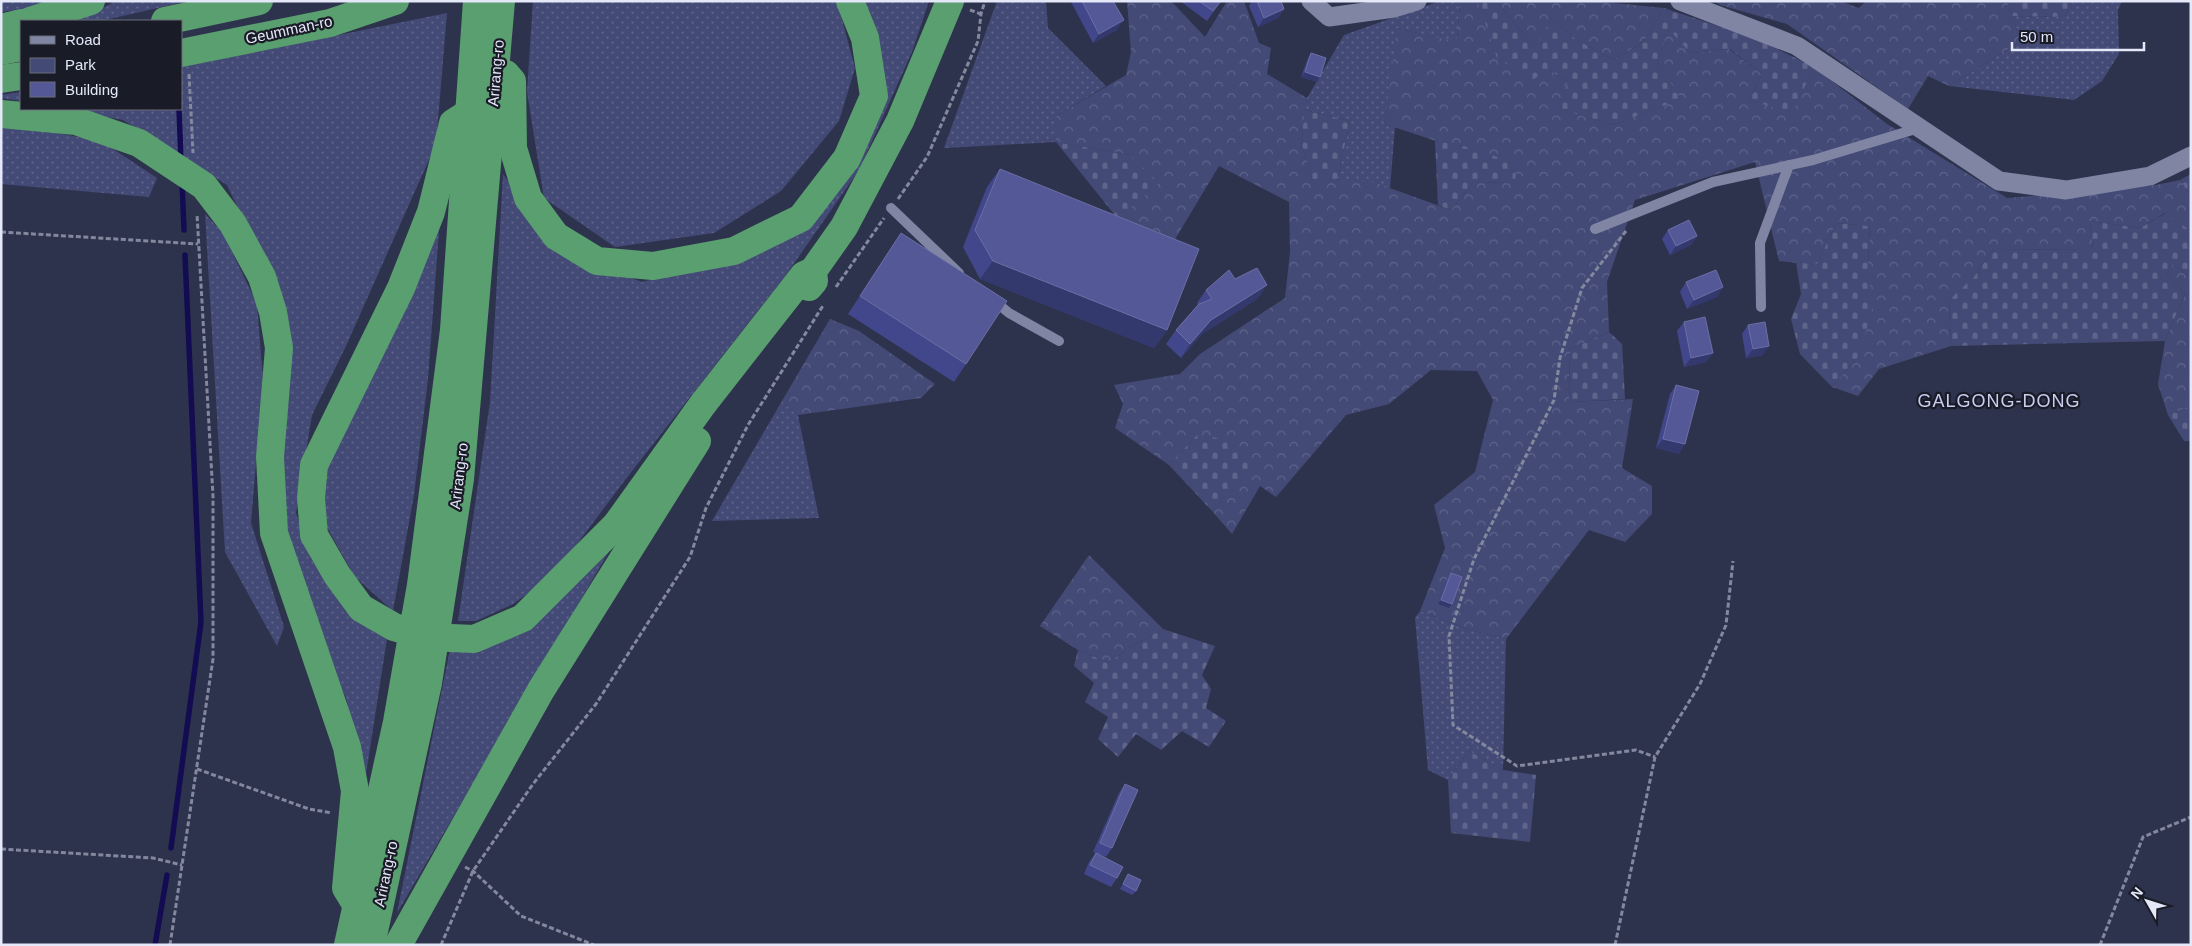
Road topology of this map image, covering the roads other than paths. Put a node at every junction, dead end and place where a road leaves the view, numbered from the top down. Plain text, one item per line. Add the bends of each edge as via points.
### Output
1 (91, 1) edge
2 (259, 1) edge
3 (396, 1) edge
4 (477, 1) edge
5 (501, 1) edge
6 (850, 1) edge
7 (950, 1) edge
8 (1311, 1) edge
9 (1417, 1) edge
10 (1680, 1) edge
11 (33, 20) edge
12 (171, 20) edge
13 (20, 24) edge
14 (1, 28) edge
15 (20, 47) edge
16 (1, 51) edge
17 (185, 61) edge
18 (497, 63) junction
19 (20, 76) edge
20 (1, 78) edge
21 (470, 112) junction
22 (1, 114) edge
23 (1919, 128) junction
24 (2191, 156) edge
25 (1789, 165) junction
26 (891, 208) road end
27 (1595, 229) dead end
28 (813, 271) junction
29 (970, 282) edge
30 (986, 294) edge
31 (1762, 307) dead end
32 (1059, 340) dead end
33 (357, 906) junction
34 (348, 945) edge
35 (371, 945) edge
36 (398, 945) edge

1 - 11 highway
2 - 12 highway
3 - 17 highway, Geumman-ro
4 - 21 highway, Arirang-ro
5 - 18 highway, Arirang-ro
6 - 18 highway via 865,38 874,96 847,158 801,218 734,251 653,266 597,261 556,236 528,198 513,148 512,81
7 - 28 highway via 900,121 844,227
8 - 9 street via 1329,17 1394,8
10 - 23 street via 1797,46
13 - 14 highway
15 - 16 highway
18 - 35 highway, Arirang-ro via 460,479 428,683
19 - 20 highway
21 - 28 highway via 453,123 431,212 401,288 314,465 311,498 314,536 361,608 394,627 428,636 474,639 523,618 616,526 709,397 804,275
21 - 33 highway, Arirang-ro via 454,330 421,586 397,722
22 - 33 highway via 76,121 139,143 204,186 233,224 262,277 273,312 279,348 270,457 274,533 347,747 355,791 346,888
23 - 24 street via 1999,181 2066,190 2150,176
23 - 25 lane
25 - 27 lane via 1713,182
25 - 31 lane via 1760,243
26 - 29 lane
28 - 36 highway via 814,281 719,407 541,690
30 - 32 lane via 1009,313
33 - 34 highway, Arirang-ro

